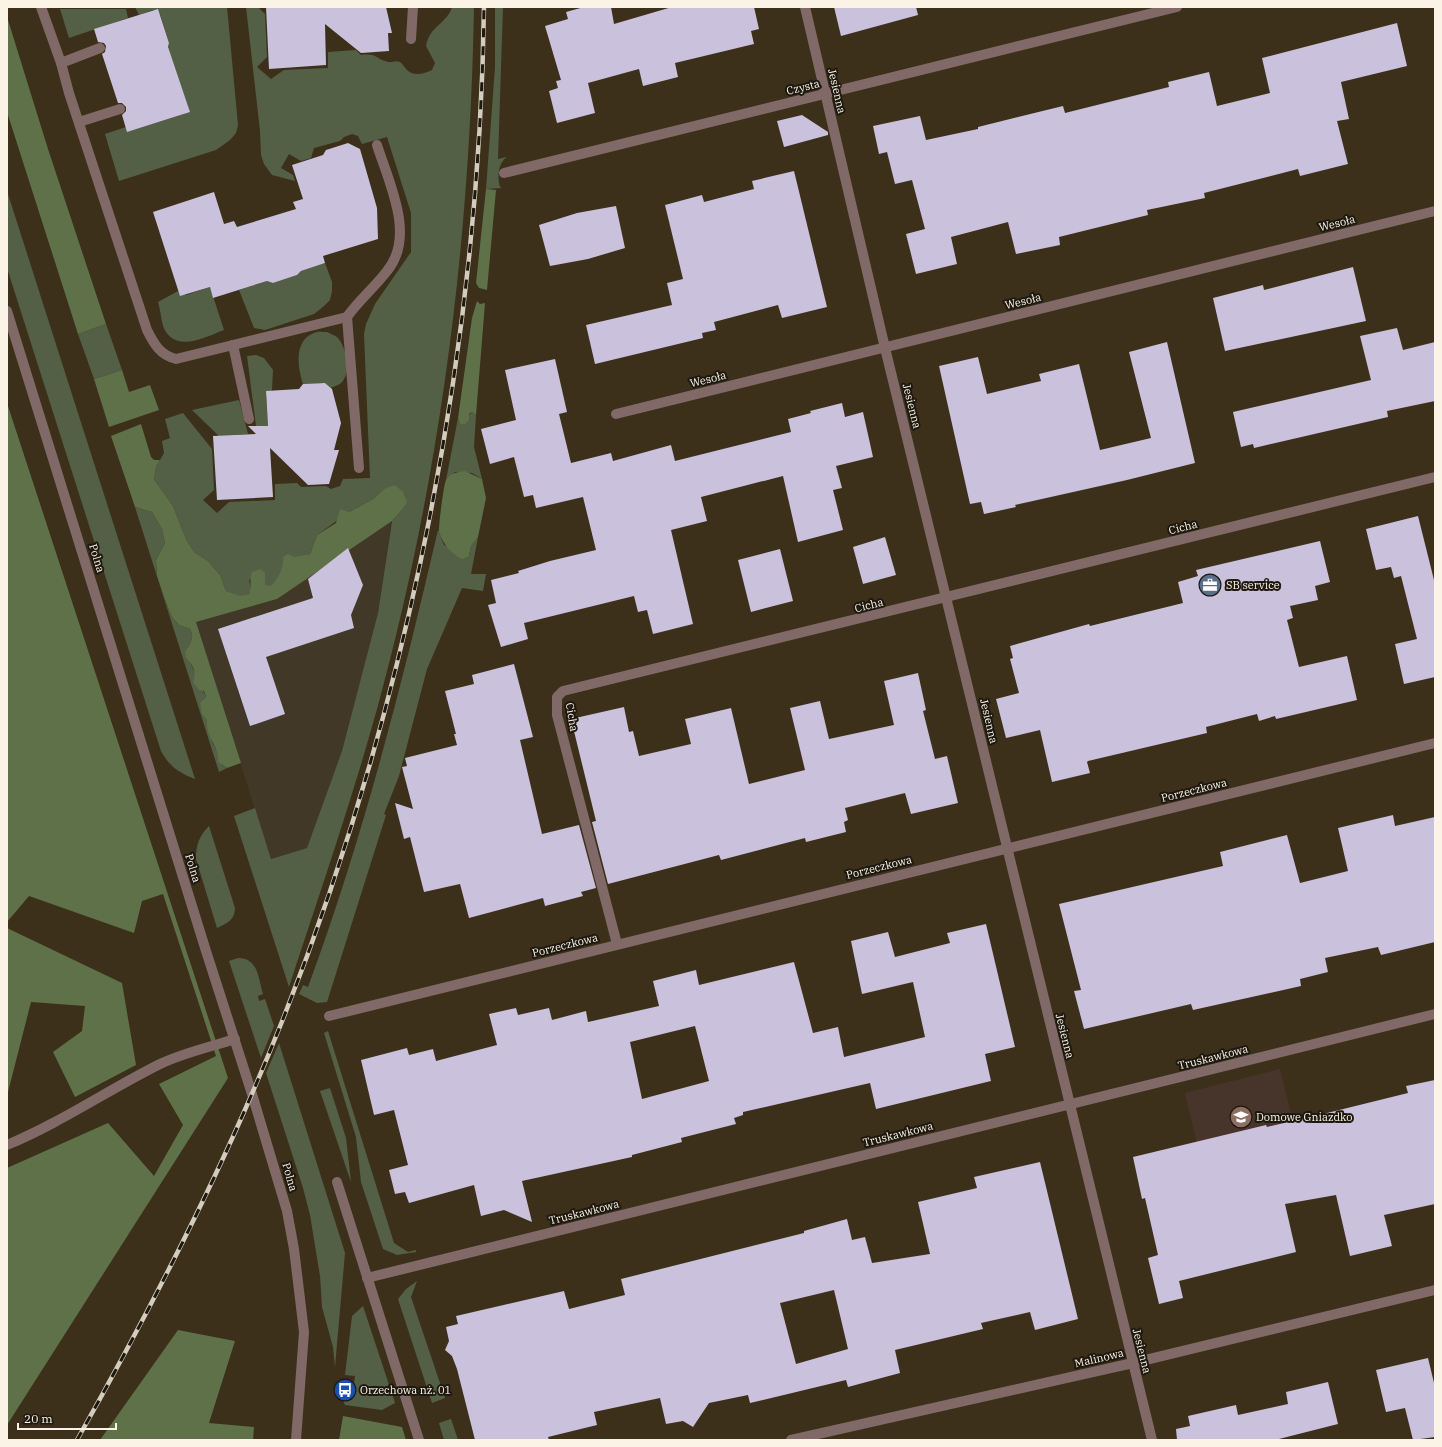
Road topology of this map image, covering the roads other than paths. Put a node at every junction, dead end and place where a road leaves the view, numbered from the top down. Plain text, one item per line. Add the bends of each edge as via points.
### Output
1 (41, 7) edge
2 (413, 7) edge
3 (805, 7) edge
4 (1178, 7) edge
5 (411, 39) dead end
6 (100, 48) dead end
7 (61, 63) junction
8 (825, 94) junction
9 (120, 109) dead end
10 (79, 122) junction
11 (377, 145) dead end
12 (504, 173) dead end
13 (1435, 211) edge
14 (7, 311) edge
15 (347, 317) junction
16 (233, 345) junction
17 (885, 348) junction
18 (616, 414) dead end
19 (249, 419) dead end
20 (359, 468) dead end
21 (1435, 477) edge
22 (948, 598) junction
23 (1435, 743) edge
24 (1007, 848) junction
25 (617, 944) junction
26 (1435, 1014) edge
27 (329, 1016) dead end
28 (235, 1039) junction
29 (1070, 1104) junction
30 (7, 1145) edge
31 (337, 1182) dead end
32 (367, 1278) junction
33 (1435, 1290) edge
34 (1133, 1363) junction
35 (296, 1440) edge
36 (419, 1440) edge
37 (791, 1440) edge
38 (1152, 1440) edge

1 - 7 street
2 - 5 street
3 - 8 street, Jesienna
4 - 8 street, Czysta
6 - 7 street
7 - 10 street
8 - 12 street, Czysta
8 - 17 street, Jesienna
9 - 10 street
10 - 16 street via 152,342 166,356 176,359
11 - 15 street via 399,216 398,250 388,270 356,303
13 - 17 street, Wesoła
14 - 28 street, Polna
15 - 16 street
15 - 20 street
16 - 19 street
17 - 18 street, Wesoła
17 - 22 street, Jesienna
21 - 22 street, Cicha
22 - 24 street, Jesienna
22 - 25 street, Cicha via 561,693 557,697 557,715
23 - 24 street, Porzeczkowa
24 - 25 street, Porzeczkowa
24 - 29 street, Jesienna
25 - 27 street, Porzeczkowa
26 - 29 street, Truskawkowa
28 - 30 street via 161,1064 32,1135
28 - 35 street, Polna via 275,1166 294,1249 304,1332
29 - 32 street, Truskawkowa
29 - 34 street, Jesienna
31 - 32 street
32 - 36 street
33 - 34 street, Malinowa
34 - 37 street, Malinowa
34 - 38 street, Jesienna

